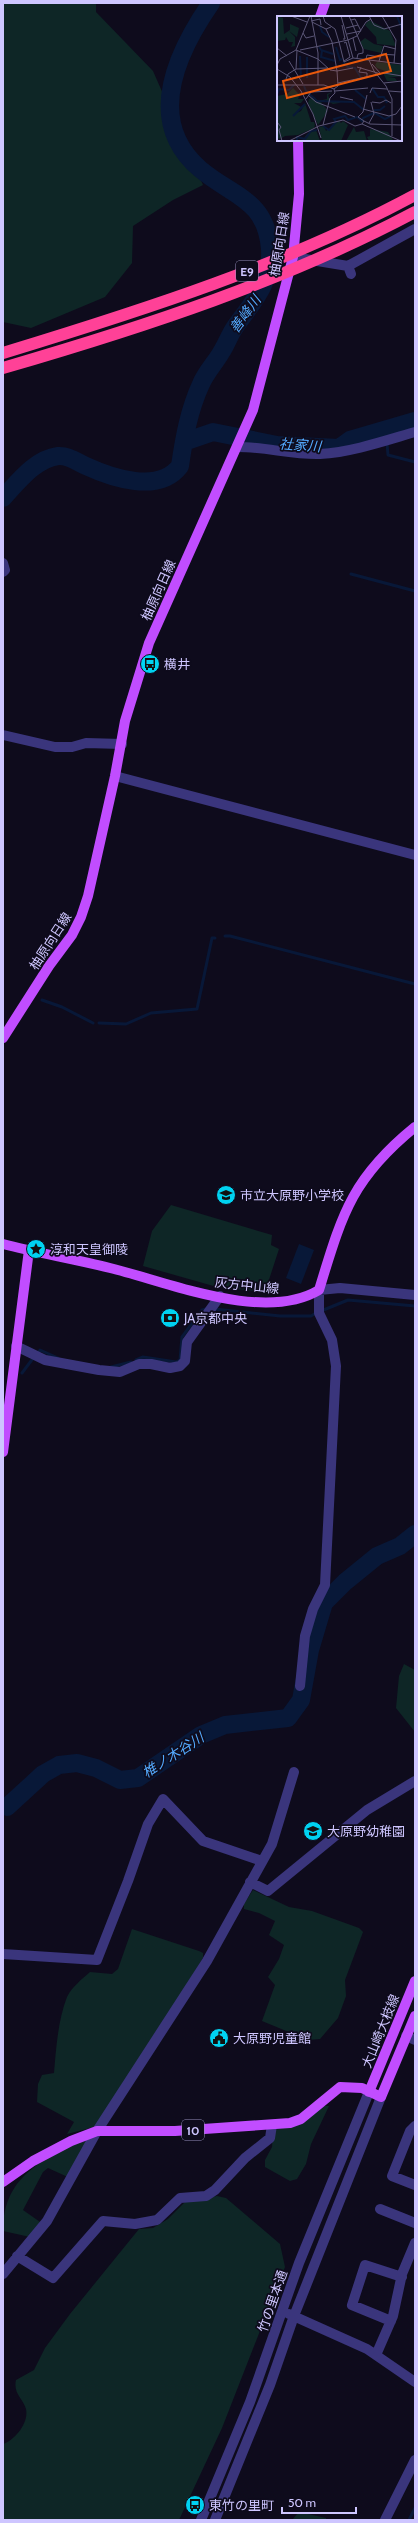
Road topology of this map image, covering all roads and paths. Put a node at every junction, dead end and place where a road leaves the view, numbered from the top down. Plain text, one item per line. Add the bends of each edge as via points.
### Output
1 (324, 4) edge
2 (320, 16) edge
3 (298, 141) edge
4 (415, 195) edge
5 (415, 212) edge
6 (415, 229) edge
7 (293, 257) junction
8 (3, 353) edge
9 (3, 368) edge
10 (415, 432) edge
11 (238, 447) junction
12 (3, 563) edge
13 (3, 572) edge
14 (3, 735) edge
15 (122, 744) junction
16 (115, 776) junction
17 (415, 856) edge
18 (3, 1038) edge
19 (415, 1127) edge
20 (3, 1244) edge
21 (29, 1250) junction
22 (319, 1290) junction
23 (415, 1295) edge
24 (220, 1296) junction
25 (16, 1346) junction
26 (3, 1452) edge
27 (300, 1686) dead end
28 (294, 1772) dead end
29 (415, 1781) edge
30 (262, 1861) junction
31 (250, 1882) junction
32 (3, 1954) edge
33 (415, 1981) edge
34 (415, 2016) edge
35 (411, 2034) edge
36 (369, 2092) junction
37 (381, 2097) junction
38 (272, 2125) junction
39 (415, 2126) edge
40 (98, 2131) junction
41 (3, 2182) edge
42 (415, 2185) edge
43 (380, 2209) dead end
44 (415, 2223) edge
45 (415, 2246) edge
46 (17, 2256) junction
47 (3, 2274) edge
48 (402, 2277) junction
49 (282, 2311) junction
50 (294, 2316) junction
51 (391, 2321) junction
52 (376, 2355) junction
53 (415, 2382) edge
54 (415, 2460) edge
55 (201, 2520) edge
56 (215, 2520) edge
57 (385, 2520) edge

1 - 2 main road
3 - 7 main road, 柚原向日線 via 299,194
4 - 8 highway, E9 via 370,219 279,260 121,317
5 - 9 highway, E9 via 330,255 283,274 176,314
6 - 7 street via 350,270
7 - 11 main road, 柚原向日線 via 253,410
10 - 11 street via 357,449 321,454
11 - 15 main road, 柚原向日線 via 149,643 125,720
12 - 13 street
14 - 15 street via 55,747 72,747 86,743
15 - 16 main road, 柚原向日線
16 - 17 street
16 - 18 main road, 柚原向日線 via 81,917 72,935
19 - 22 main road via 382,1156 357,1189 336,1232
20 - 21 main road
21 - 24 main road, 灰方中山線 via 60,1255
21 - 25 main road
22 - 23 street via 340,1288
22 - 24 main road, 灰方中山線 via 306,1298 289,1302 250,1302
22 - 27 street via 319,1313 332,1340 336,1373 325,1585 313,1609 305,1636
24 - 25 street via 187,1342 185,1360 180,1366 139,1364 120,1372 45,1360
25 - 26 main road
28 - 30 street via 272,1844
29 - 31 street via 368,1810 268,1891
30 - 31 street
30 - 32 street via 203,1841 163,1799 148,1824 97,1960
31 - 40 street via 207,1961
33 - 36 main road, 大山崎大枝線
34 - 35 main road, 大山崎大枝線
35 - 37 main road, 大山崎大枝線
36 - 37 main road, 10
36 - 38 main road, 10 via 353,2086 340,2087 301,2119
36 - 49 street, 竹の里本通
37 - 50 street, 竹の里本通
38 - 40 main road, 10
38 - 46 street via 270,2138 245,2158 215,2190 206,2196 180,2198 158,2220 135,2224 103,2221 53,2278
39 - 42 street via 410,2130 392,2176
40 - 41 main road, 10 via 71,2141 33,2161
40 - 46 street via 47,2221
43 - 44 street
45 - 48 street
46 - 47 street
48 - 51 street
48 - 51 street via 365,2265 352,2305
49 - 50 street
49 - 55 street, 竹の里本通 via 250,2402
50 - 52 street
50 - 56 street, 竹の里本通 via 270,2385
51 - 52 street
52 - 53 street
54 - 57 street

